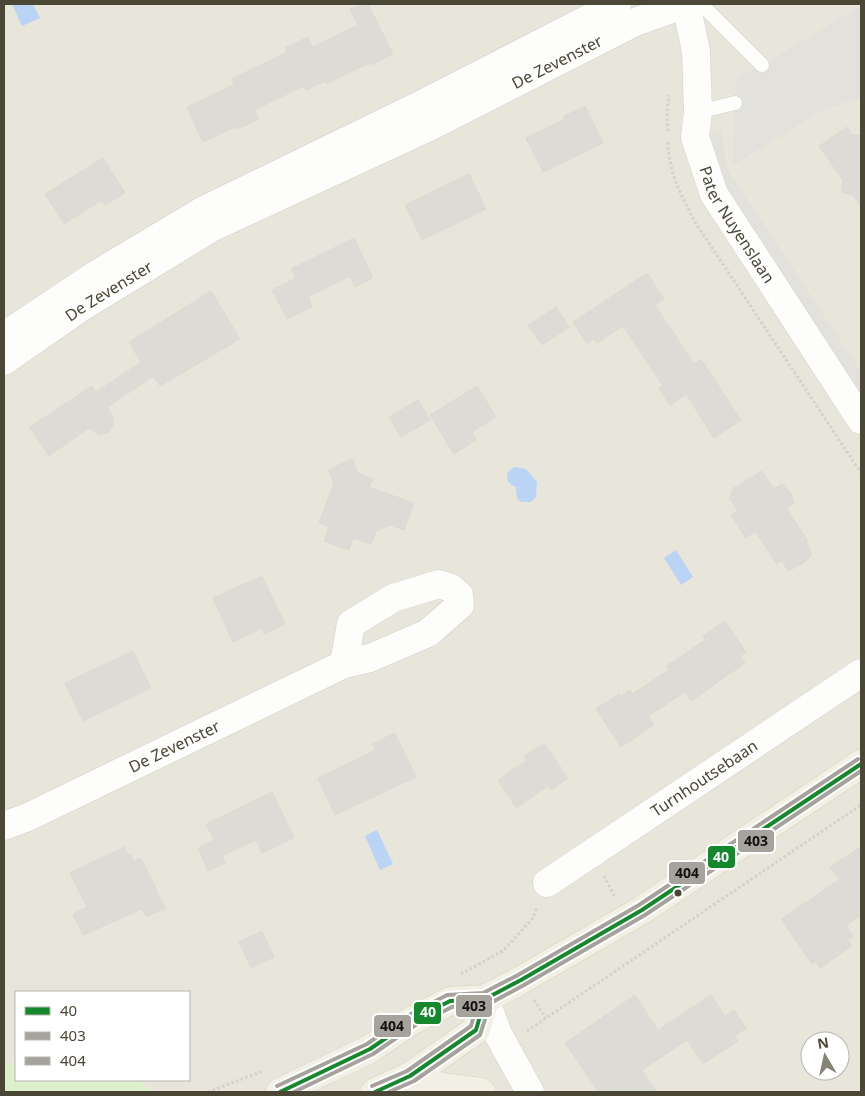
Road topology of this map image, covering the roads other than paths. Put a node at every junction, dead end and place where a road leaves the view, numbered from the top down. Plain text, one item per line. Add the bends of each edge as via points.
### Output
1 (617, 4) edge
2 (686, 4) edge
3 (701, 4) edge
4 (762, 65) dead end
5 (735, 103) dead end
6 (698, 112) junction
7 (425, 115) junction
8 (5, 352) edge
9 (861, 420) edge
10 (344, 664) dead end
11 (861, 673) edge
12 (861, 764) edge
13 (4, 826) edge
14 (547, 884) road end
15 (484, 999) junction
16 (410, 1076) junction
17 (280, 1092) edge
18 (375, 1092) edge
19 (481, 1092) edge
20 (530, 1092) edge

1 - 7 street, De Zevenster
2 - 6 street, Pater Nuyenslaan via 696,51
2 - 7 street, De Zevenster via 635,22
3 - 4 lane
5 - 6 lane
6 - 9 street, Pater Nuyenslaan via 695,137 714,194
7 - 8 street, De Zevenster via 97,274
10 - 13 street, De Zevenster
11 - 14 street, Turnhoutsebaan
12 - 15 main road via 627,919
15 - 16 main road via 476,1030
15 - 17 main road via 450,1001 410,1021 370,1049
15 - 20 street via 498,1034
16 - 18 main road
16 - 19 main road via 442,1087

